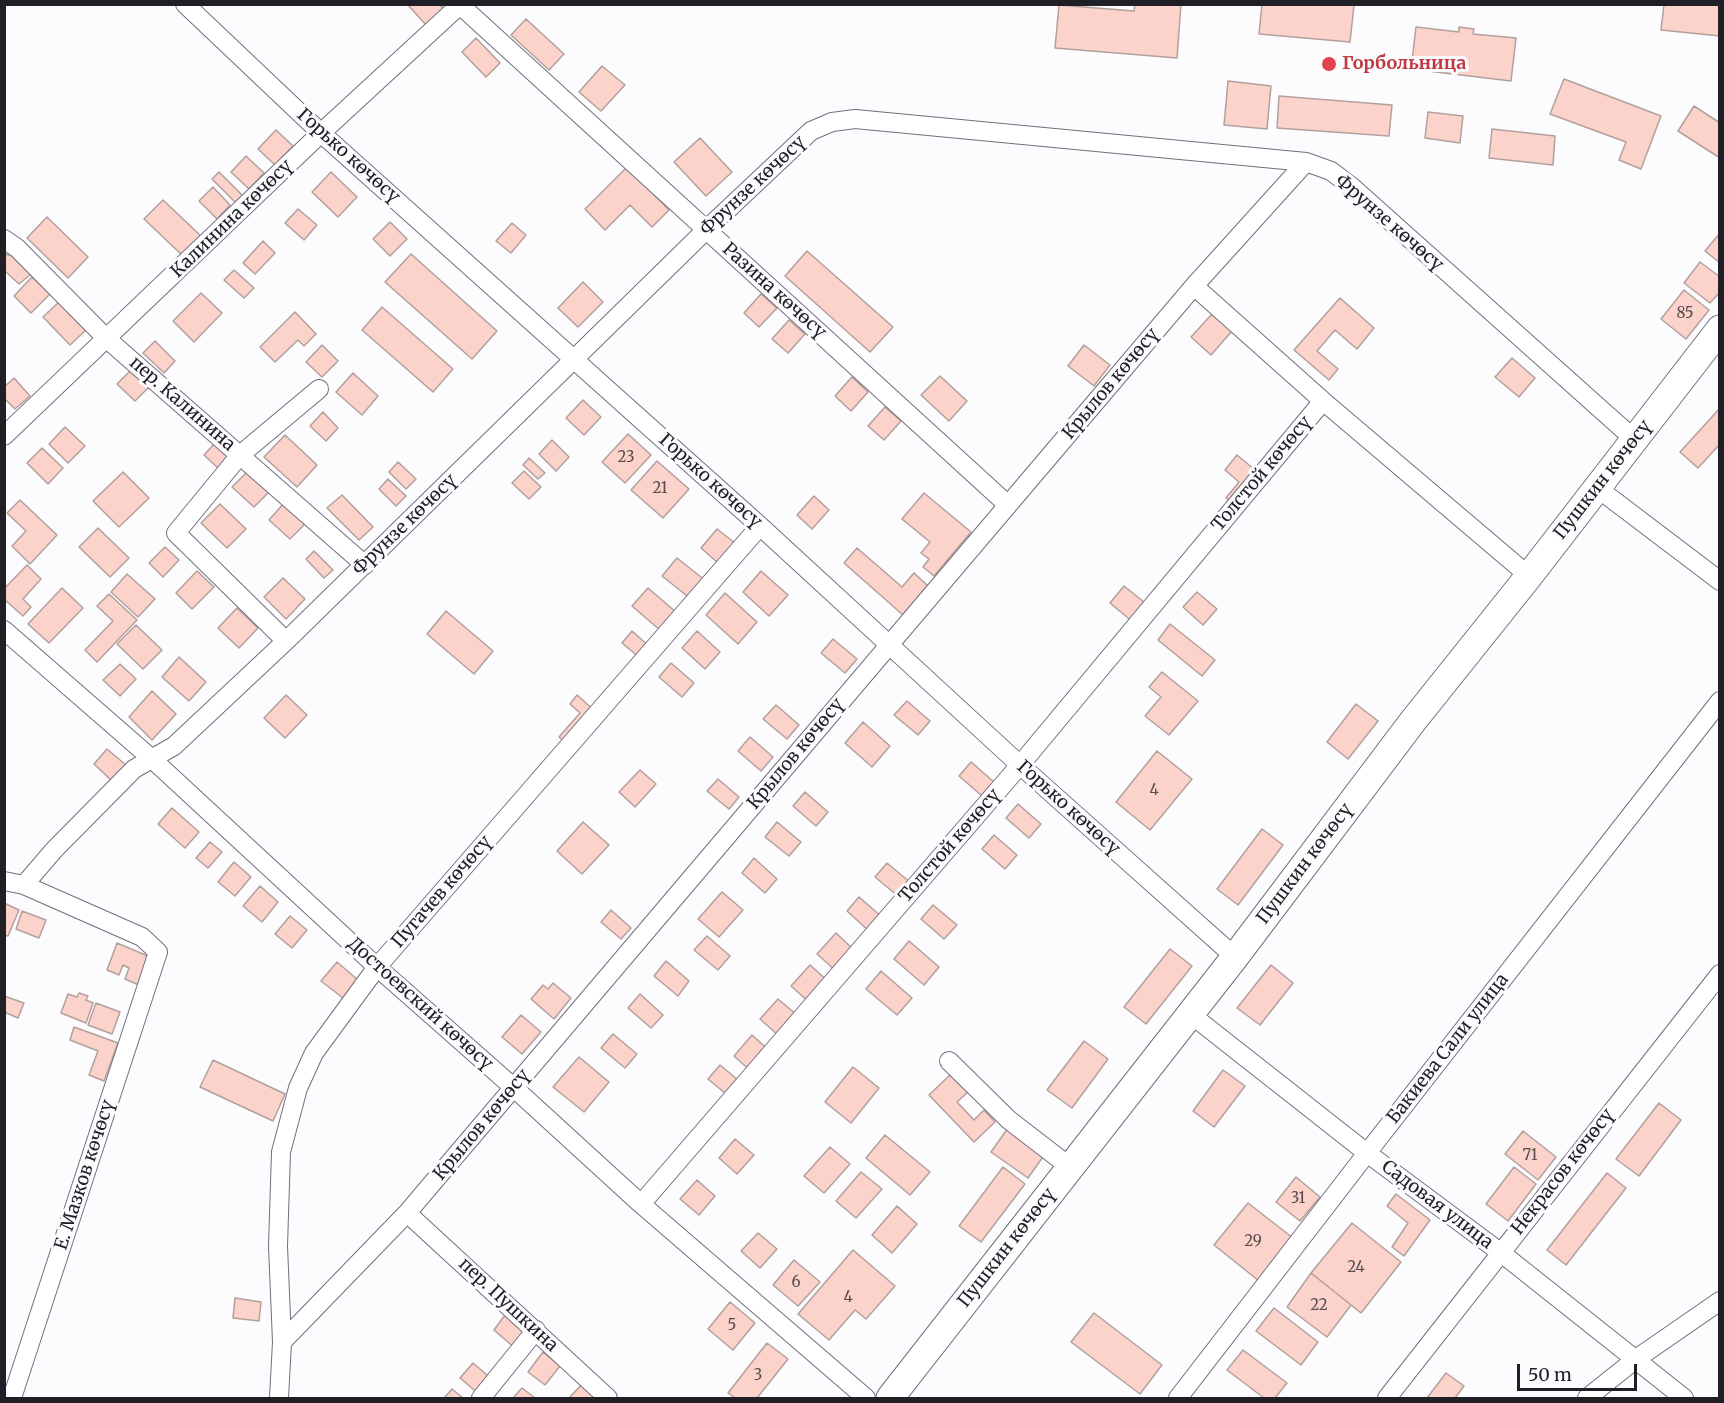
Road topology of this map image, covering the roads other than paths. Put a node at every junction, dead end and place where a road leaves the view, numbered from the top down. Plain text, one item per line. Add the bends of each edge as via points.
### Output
1 (185, 4) edge
2 (460, 5) edge
3 (321, 133) junction
4 (1306, 162) junction
5 (707, 229) junction
6 (4, 239) edge
7 (1194, 286) junction
8 (1719, 329) edge
9 (107, 339) junction
10 (574, 360) junction
11 (319, 389) dead end
12 (1323, 402) junction
13 (4, 436) edge
14 (1634, 440) junction
15 (240, 455) junction
16 (1596, 487) junction
17 (1008, 505) junction
18 (760, 526) junction
19 (365, 565) junction
20 (1529, 576) junction
21 (1719, 581) edge
22 (4, 630) edge
23 (286, 641) junction
24 (888, 645) junction
25 (1719, 701) edge
26 (152, 759) junction
27 (1020, 765) junction
28 (4, 881) edge
29 (24, 885) junction
30 (1235, 957) junction
31 (377, 967) junction
32 (1719, 974) edge
33 (1190, 1013) junction
34 (949, 1061) dead end
35 (513, 1087) junction
36 (1367, 1153) junction
37 (1070, 1167) junction
38 (641, 1204) junction
39 (407, 1213) junction
40 (1500, 1252) junction
41 (1719, 1301) edge
42 (536, 1330) junction
43 (282, 1342) junction
44 (1636, 1359) junction
45 (12, 1398) edge
46 (279, 1398) edge
47 (481, 1398) edge
48 (608, 1398) edge
49 (866, 1398) edge
50 (890, 1398) edge
51 (1178, 1398) edge
52 (1387, 1398) edge
53 (1587, 1398) edge
54 (1684, 1398) edge

1 - 3 street, Горько көчөсү
2 - 3 street, Калинина көчөсү
2 - 5 street, Разина көчөсү
3 - 9 street, Калинина көчөсү
3 - 10 street, Горько көчөсү
4 - 5 street, Фрунзе көчөсү via 855,118 811,131
4 - 7 street, Крылов көчөсү
4 - 14 street, Фрунзе көчөсү via 1331,171 1352,187
5 - 10 street, Фрунзе көчөсү
5 - 17 street, Разина көчөсү
6 - 9 street, пер. Калинина
7 - 12 street
7 - 17 street, Крылов көчөсү
8 - 14 highway, Пушкин көчөсү
9 - 13 street, Калинина көчөсү
9 - 15 street, пер. Калинина
10 - 18 street, Горько көчөсү
10 - 19 street, Фрунзе көчөсү
11 - 15 street
12 - 20 street
12 - 27 street, Толстой көчөсү
14 - 16 highway, Пушкин көчөсү
15 - 19 street, пер. Калинина
15 - 23 street via 176,533
16 - 20 highway, Пушкин көчөсү
16 - 21 street
17 - 24 street, Крылов көчөсү
18 - 24 street, Горько көчөсү
18 - 31 street, Пугачев көчөсү
19 - 23 street, Фрунзе көчөсү
20 - 30 highway, Пушкин көчөсү
22 - 26 street, Достоевский көчөсү
23 - 26 street, Фрунзе көчөсү via 174,746
24 - 27 street, Горько көчөсү
24 - 35 street, Крылов көчөсү
25 - 36 street, Бакиева Сали улица
26 - 29 street, Фрунзе көчөсү via 134,769
26 - 31 street, Достоевский көчөсү
27 - 30 street, Горько көчөсү
27 - 38 street, Толстой көчөсү
28 - 29 street
29 - 45 street, Е. Мазков көчөсү via 142,937 158,952
30 - 33 highway, Пушкин көчөсү
31 - 35 street, Достоевский көчөсү
31 - 43 street, Пугачев көчөсү via 314,1053 298,1088 281,1152 278,1245
32 - 40 street, Некрасов көчөсү
33 - 36 street, Садовая улица
33 - 37 highway, Пушкин көчөсү
34 - 37 street via 1009,1120
35 - 38 street, Достоевский көчөсү
35 - 39 street, Крылов көчөсү
36 - 40 street, Садовая улица
36 - 51 street, Бакиева Сали улица
37 - 50 highway, Пушкин көчөсү
38 - 49 street, Достоевский көчөсү
39 - 42 street, пер. Пушкина
39 - 43 street, Крылов көчөсү
40 - 44 street, Садовая улица
40 - 52 street, Некрасов көчөсү
41 - 44 street
42 - 47 street
42 - 48 street, пер. Пушкина
43 - 46 street, Пугачев көчөсү
44 - 53 street
44 - 54 street, Садовая улица

